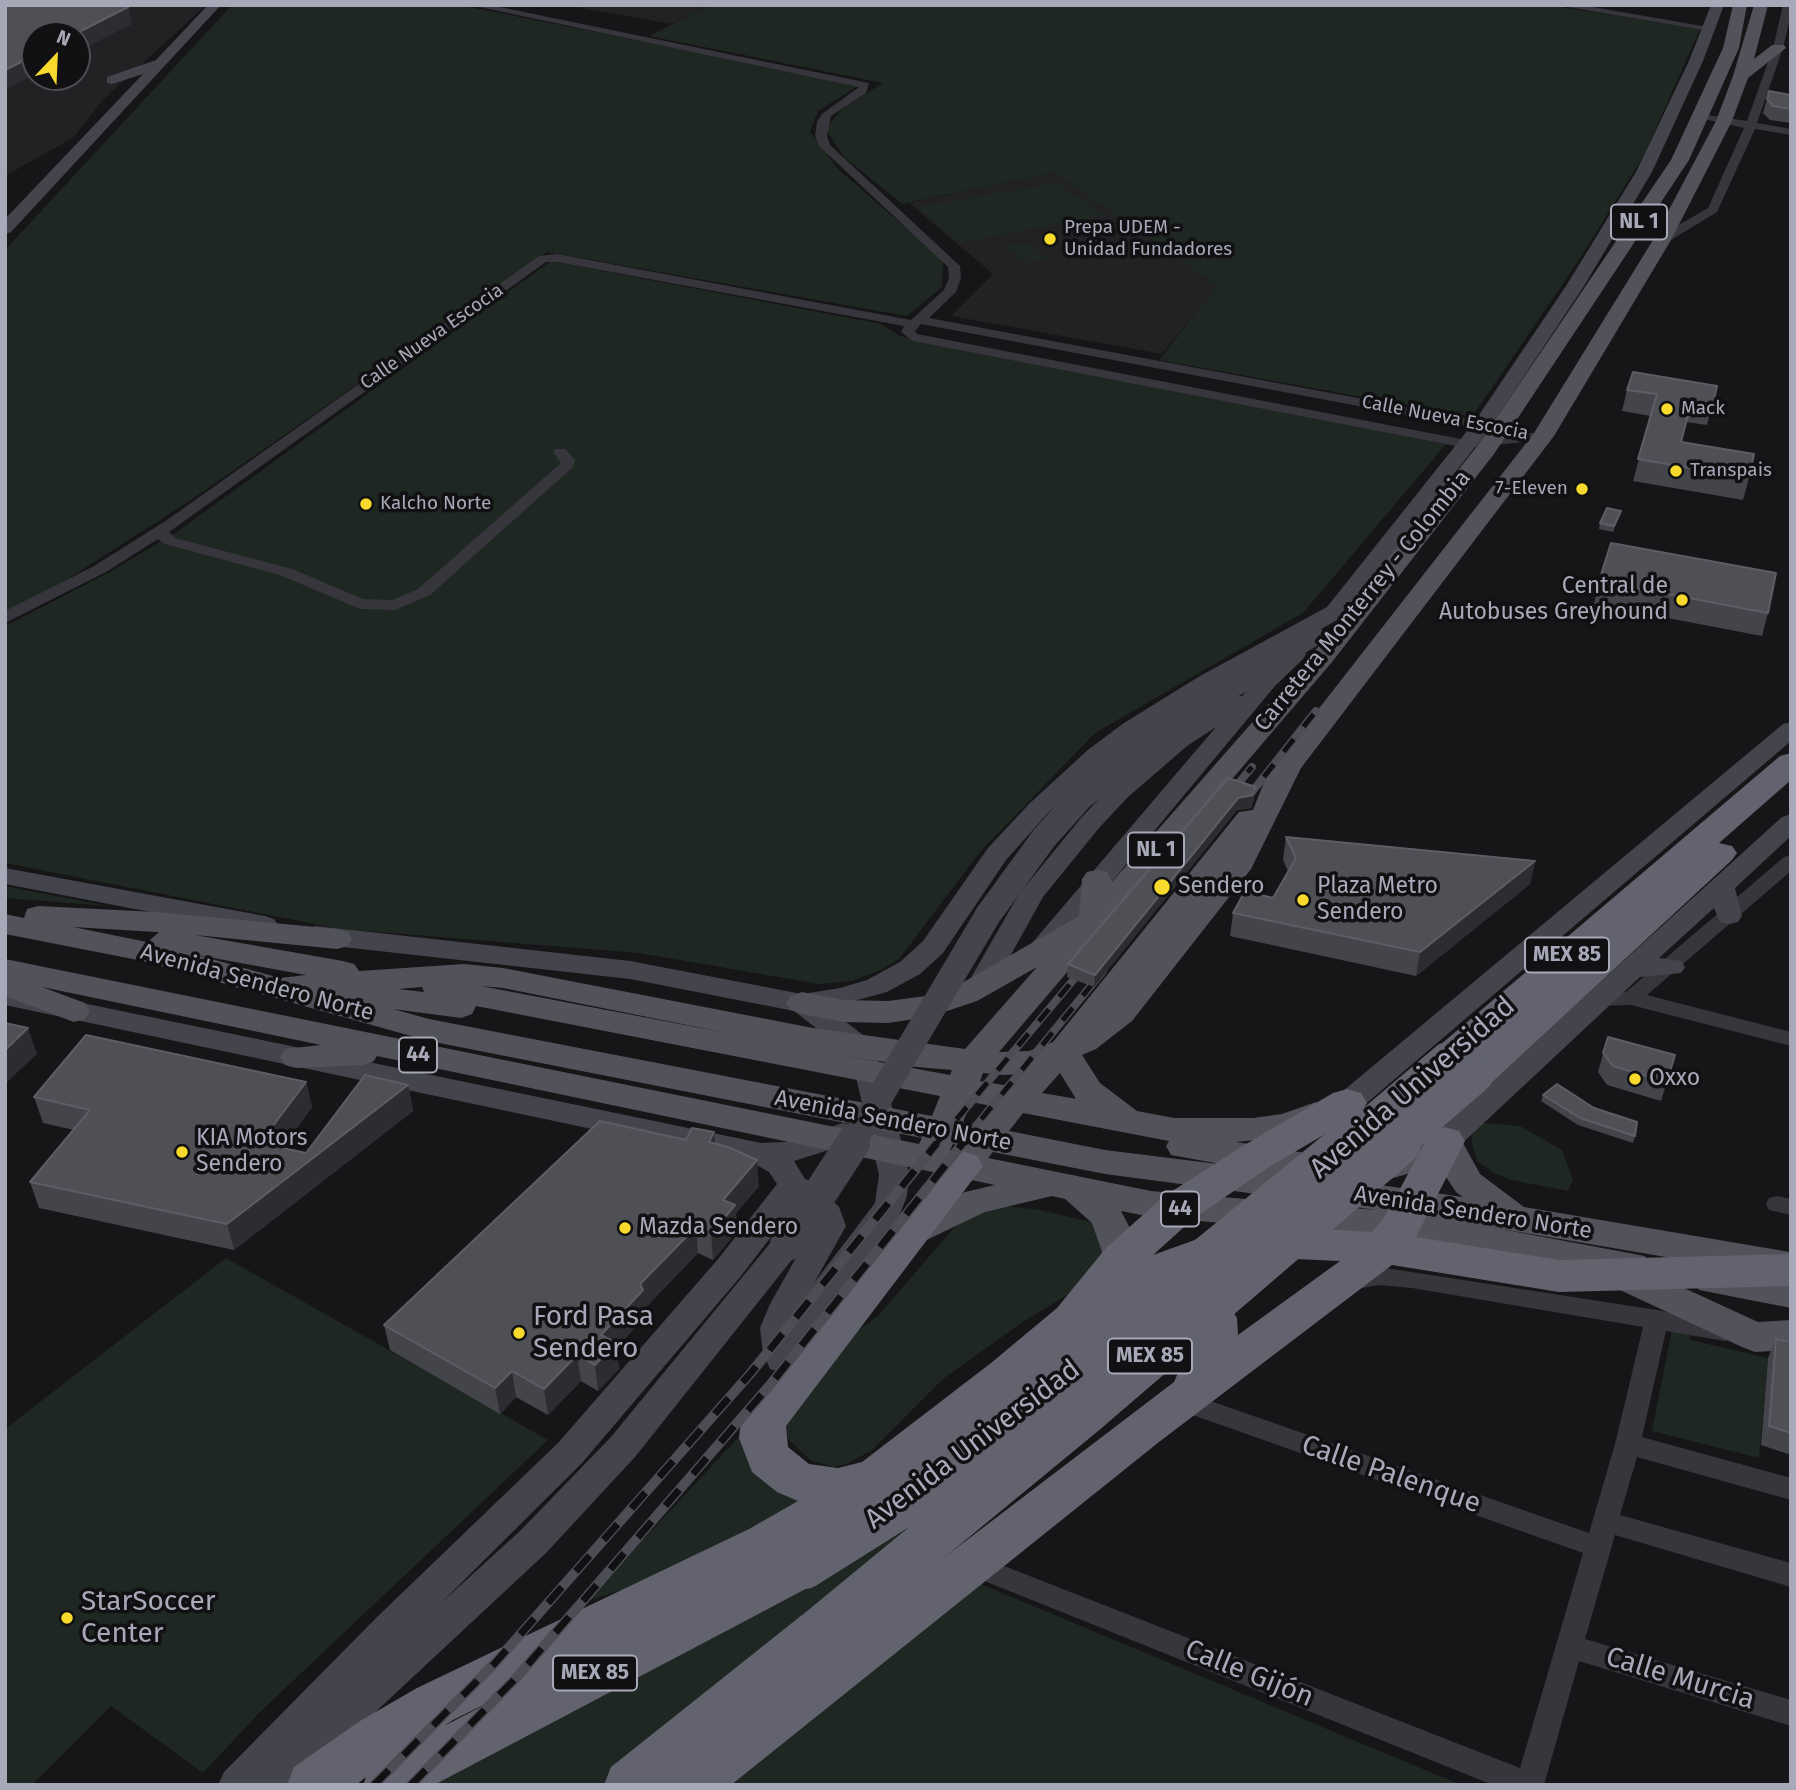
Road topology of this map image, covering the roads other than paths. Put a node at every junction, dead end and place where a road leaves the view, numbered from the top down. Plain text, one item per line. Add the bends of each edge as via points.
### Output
1 (215, 5) edge
2 (475, 5) edge
3 (1561, 5) edge
4 (1718, 5) edge
5 (1740, 5) edge
6 (1761, 5) edge
7 (1771, 5) edge
8 (1788, 5) edge
9 (1626, 10) edge
10 (1709, 28) junction
11 (1787, 31) edge
12 (1784, 46) edge
13 (167, 60) junction
14 (1741, 76) junction
15 (125, 105) junction
16 (1699, 120) junction
17 (1724, 121) junction
18 (1751, 125) junction
19 (1667, 127) junction
20 (1791, 132) edge
21 (5, 229) edge
22 (1662, 240) junction
23 (915, 326) junction
24 (1314, 393) junction
25 (1234, 399) junction
26 (1491, 431) junction
27 (1543, 436) junction
28 (560, 452) dead end
29 (1469, 456) junction
30 (1438, 479) joint
31 (159, 531) junction
32 (1335, 612) junction
33 (5, 618) edge
34 (1314, 636) junction
35 (1267, 681) junction
36 (1791, 729) edge
37 (1791, 763) edge
38 (1791, 791) edge
39 (1789, 826) edge
40 (1159, 846) junction
41 (1791, 861) edge
42 (1706, 866) junction
43 (5, 876) edge
44 (1097, 879) junction
45 (1729, 916) junction
46 (12, 919) edge
47 (1094, 921) junction
48 (337, 939) junction
49 (5, 956) edge
50 (1034, 956) junction
51 (1671, 967) junction
52 (1630, 968) junction
53 (5, 969) edge
54 (384, 978) junction
55 (5, 984) edge
56 (279, 986) junction
57 (979, 988) junction
58 (5, 996) edge
59 (1632, 998) junction
60 (1597, 1001) junction
61 (802, 1003) junction
62 (74, 1011) junction
63 (1790, 1038) edge
64 (1063, 1051) junction
65 (404, 1052) junction
66 (296, 1057) junction
67 (1462, 1068) junction
68 (870, 1082) junction
69 (1347, 1103) junction
70 (974, 1112) junction
71 (1066, 1119) junction
72 (1174, 1130) junction
73 (831, 1139) junction
74 (1445, 1141) junction
75 (889, 1151) junction
76 (761, 1154) junction
77 (1255, 1157) junction
78 (1105, 1162) junction
79 (1222, 1178) junction
80 (792, 1184) junction
81 (1068, 1187) junction
82 (1178, 1208) junction
83 (1549, 1224) junction
84 (1400, 1225) junction
85 (909, 1236) junction
86 (1582, 1257) junction
87 (1791, 1264) edge
88 (1791, 1270) edge
89 (1126, 1273) junction
90 (1673, 1273) junction
91 (1625, 1276) junction
92 (1337, 1286) junction
93 (1791, 1294) edge
94 (1657, 1319) junction
95 (1773, 1336) edge
96 (1791, 1344) edge
97 (780, 1384) junction
98 (1187, 1397) junction
99 (1629, 1444) junction
100 (876, 1477) junction
101 (1791, 1489) edge
102 (1603, 1535) junction
103 (970, 1563) junction
104 (1791, 1575) edge
105 (1569, 1646) junction
106 (1791, 1713) edge
107 (238, 1785) edge
108 (269, 1785) edge
109 (313, 1785) edge
110 (389, 1785) edge
111 (630, 1785) edge
112 (690, 1785) edge
113 (1528, 1785) edge

1 - 13 street
2 - 23 street via 865,85 827,114 821,136 825,146 954,266 950,292
3 - 9 street
4 - 10 street, NL 1
5 - 16 main road, Carretera Monterrey - Colombia / NL 1 via 1731,48
6 - 14 main road, Carretera Monterrey - Colombia / NL 1
7 - 11 main road
8 - 11 street
9 - 10 street
10 - 19 street, NL 1
11 - 12 street
12 - 14 main road
12 - 18 street
13 - 15 street
13 - 15 street via 106,82
14 - 17 main road, Carretera Monterrey - Colombia / NL 1
15 - 21 street
16 - 17 street
16 - 19 main road
16 - 26 main road, Carretera Monterrey - Colombia / NL 1 via 1680,160
17 - 18 street
17 - 22 main road, Carretera Monterrey - Colombia / NL 1
18 - 20 street
18 - 22 street via 1713,209
19 - 26 street, NL 1
22 - 27 main road, Carretera Monterrey - Colombia / NL 1
23 - 24 street, Calle Nueva Escocia
23 - 25 street, Calle Nueva Escocia
23 - 31 street, Calle Nueva Escocia via 546,258
24 - 25 street via 1319,401 1306,406
24 - 26 street, Calle Nueva Escocia
25 - 29 street, Calle Nueva Escocia
26 - 27 street, Calle Nueva Escocia
26 - 29 main road, Carretera Monterrey - Colombia / NL 1
27 - 64 main road, Carretera Monterrey - Colombia / NL 1 via 1289,765 1241,863 1121,1013 1085,1041
28 - 31 street via 568,464 424,592 395,605 360,604 286,572 170,541
29 - 30 main road
29 - 40 main road, Carretera Monterrey - Colombia / NL 1 via 1323,657
30 - 32 street
31 - 33 street, Calle Nueva Escocia via 100,569
32 - 34 street
32 - 61 street via 1187,693 1098,754 996,854 933,947 910,968 877,986
34 - 35 street
34 - 108 street, bridge via 1198,705 1145,742 1079,799 988,915 788,1244 623,1447 533,1542
35 - 44 street
35 - 57 street via 1179,741 1119,792 1032,894
36 - 69 street
37 - 42 highway, MEX 85
38 - 42 highway, MEX 85
39 - 42 street
40 - 47 main road, Carretera Monterrey - Colombia / NL 1
40 - 70 main road via 1150,877 1009,1052
41 - 45 street
42 - 45 street
42 - 52 street
42 - 67 highway, Avenida Universidad / MEX 85
43 - 48 street
44 - 47 main road
44 - 50 street
45 - 51 street
46 - 48 main road via 156,922
46 - 54 main road
46 - 56 main road, Avenida Sendero Norte / 44
47 - 50 main road
47 - 70 main road, Carretera Monterrey - Colombia / NL 1
48 - 61 street via 630,970
49 - 56 main road via 152,982
50 - 57 main road
51 - 52 street
51 - 59 street
52 - 60 street
53 - 65 main road, Avenida Sendero Norte / 44
54 - 56 main road
54 - 68 main road
55 - 62 main road
56 - 68 main road, Avenida Sendero Norte / 44 via 429,1030
57 - 61 main road via 929,1006 888,1012 844,1011
58 - 62 street
59 - 60 street
59 - 63 street
60 - 74 street
61 - 68 street
62 - 66 street
64 - 70 main road, NL 1
64 - 71 main road
64 - 72 main road via 1074,1073 1097,1100 1123,1115
65 - 66 main road
65 - 73 main road, Avenida Sendero Norte / 44
66 - 76 street
67 - 110 highway, Avenida Universidad / MEX 85, bridge via 1282,1200 912,1498 804,1566
67 - 111 highway, Avenida Universidad / MEX 85, bridge via 1085,1412
68 - 70 main road, Avenida Sendero Norte / 44
68 - 70 main road
68 - 73 street
68 - 75 street
69 - 72 main road via 1285,1125 1253,1130
69 - 74 street via 1352,1133 1376,1150 1394,1156 1416,1154
69 - 77 highway
70 - 71 main road
70 - 75 main road, Avenida Sendero Norte / 44
70 - 78 main road, Avenida Sendero Norte / 44
70 - 81 main road, Avenida Sendero Norte / 44
70 - 85 highway, NL 1
71 - 72 main road
71 - 77 main road
71 - 78 main road via 1085,1148
73 - 75 main road, Avenida Sendero Norte / 44
73 - 76 street via 786,1153
74 - 77 main road via 1429,1155 1383,1169 1337,1170
74 - 83 main road via 1460,1173 1481,1194 1513,1213
74 - 84 highway
75 - 97 street via 894,1186 889,1206
76 - 80 street via 780,1164
77 - 79 highway
78 - 79 main road, Avenida Sendero Norte / 44
79 - 82 highway
79 - 84 main road, Avenida Sendero Norte / 44
80 - 97 street via 817,1200 830,1226 776,1328
80 - 107 street via 730,1267 570,1453
81 - 82 main road, Avenida Sendero Norte / 44
81 - 85 main road via 978,1201
81 - 89 main road via 1106,1215
82 - 84 main road, Avenida Sendero Norte / 44
82 - 89 highway
83 - 84 main road, Avenida Sendero Norte / 44
83 - 87 main road, Avenida Sendero Norte / 44
84 - 86 main road, Avenida Sendero Norte / 44
84 - 89 highway via 1300,1241 1242,1244
84 - 91 highway via 1559,1276
84 - 92 highway via 1371,1261
85 - 97 highway, NL 1
86 - 90 main road, Avenida Sendero Norte / 44
86 - 91 main road
88 - 90 highway
89 - 98 highway via 1185,1290 1207,1304 1215,1318 1216,1336
89 - 100 highway via 997,1384
90 - 91 highway
90 - 93 main road, Avenida Sendero Norte / 44
91 - 95 main road
92 - 94 street via 1396,1276
92 - 98 highway
94 - 95 street
94 - 99 street
95 - 96 street
97 - 100 highway via 762,1429 768,1458 807,1484 838,1488
98 - 102 street, Calle Palenque
98 - 103 highway
99 - 101 street
99 - 102 street
100 - 109 highway via 766,1544 435,1704
102 - 104 street, Calle Palenque
102 - 105 street
103 - 112 highway
103 - 113 street, Calle Gijón
105 - 106 street, Calle Murcia
105 - 113 street

